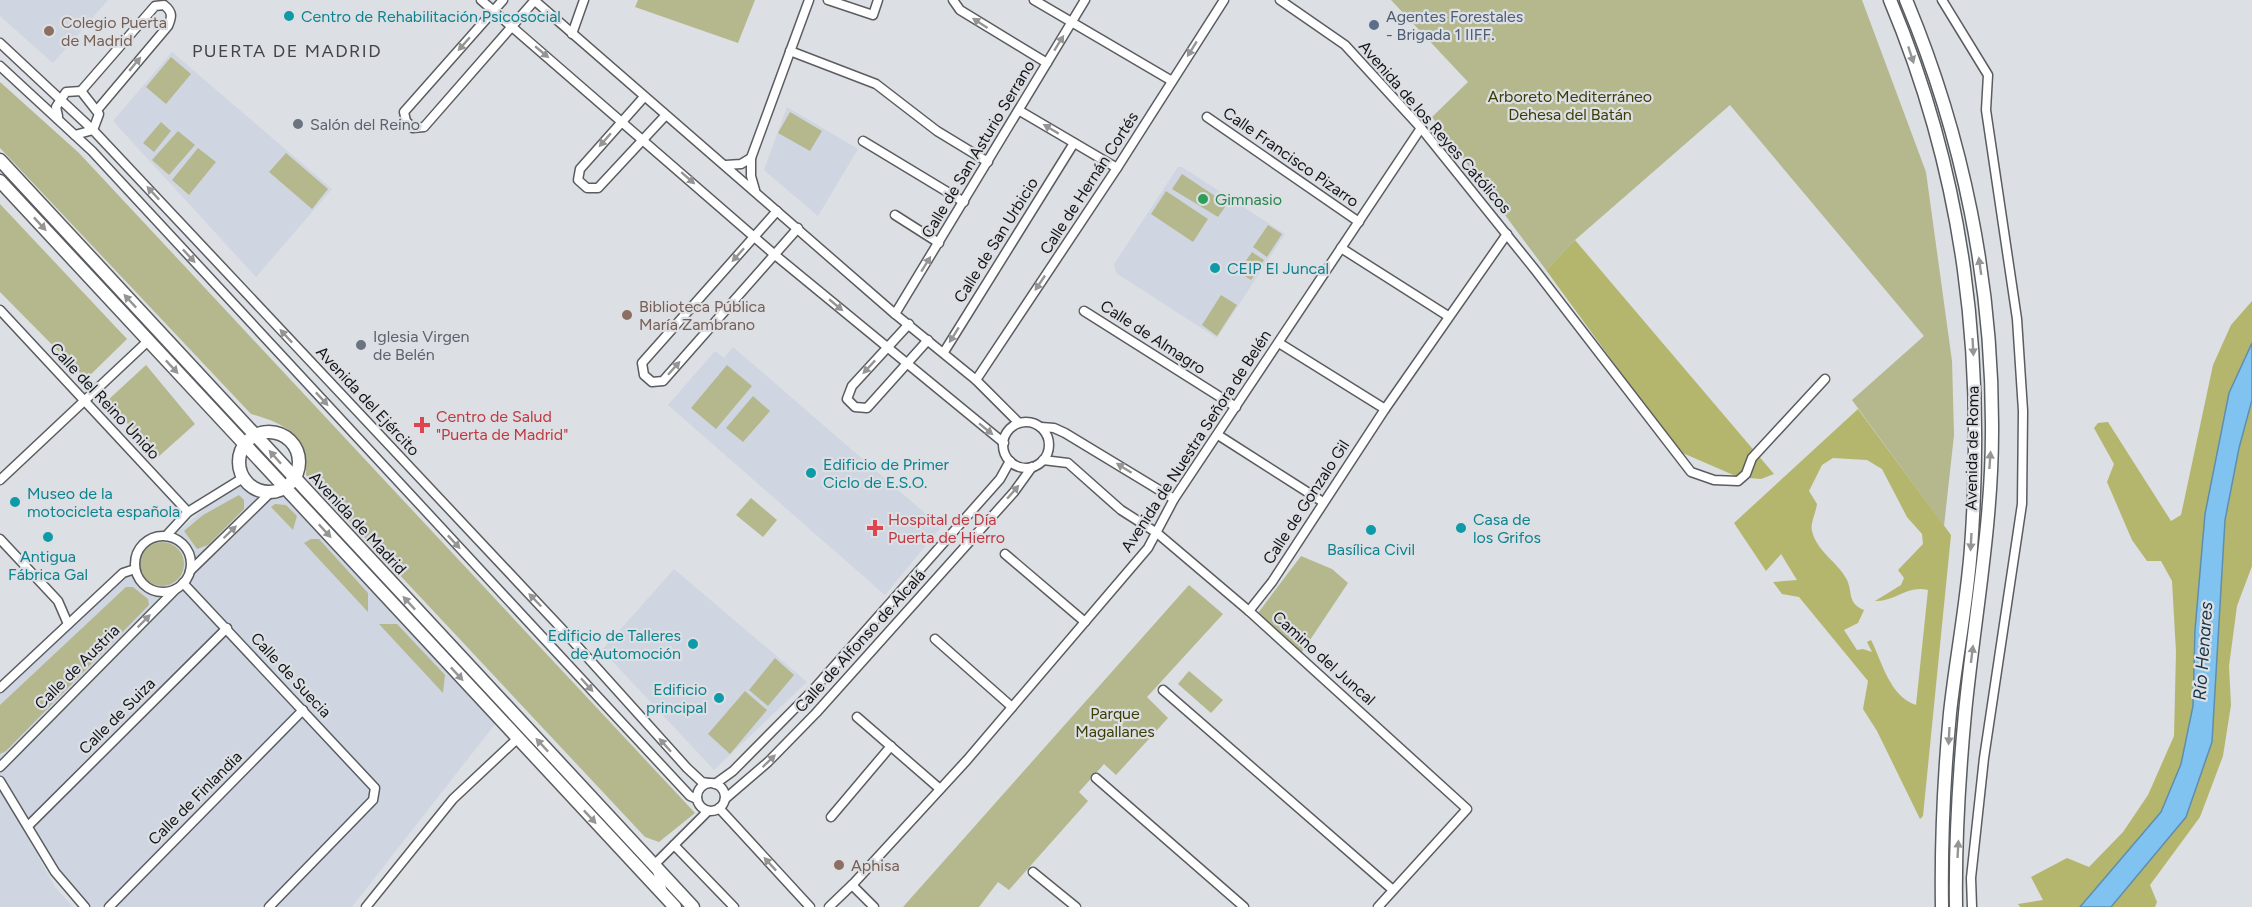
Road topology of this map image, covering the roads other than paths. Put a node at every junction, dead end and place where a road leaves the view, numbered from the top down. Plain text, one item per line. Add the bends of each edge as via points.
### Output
1 (481, 0) edge
2 (503, 0) edge
3 (535, 0) edge
4 (584, 0) edge
5 (809, 0) edge
6 (828, 0) edge
7 (878, 0) edge
8 (1034, 0) edge
9 (1085, 0) edge
10 (1224, 0) edge
11 (1280, 0) edge
12 (1890, 0) edge
13 (1906, 0) edge
14 (1942, 0) edge
15 (953, 1) edge
16 (493, 10) junction
17 (1073, 21) junction
18 (512, 27) junction
19 (572, 34) junction
20 (0, 43) edge
21 (790, 51) junction
22 (1047, 63) junction
23 (0, 66) edge
24 (1172, 81) junction
25 (81, 91) junction
26 (644, 97) junction
27 (61, 98) junction
28 (98, 109) junction
29 (1020, 111) junction
30 (58, 116) junction
31 (665, 116) junction
32 (1207, 117) dead end
33 (623, 120) junction
34 (1421, 128) junction
35 (93, 130) junction
36 (75, 135) junction
37 (644, 140) junction
38 (863, 141) dead end
39 (1074, 143) junction
40 (751, 159) junction
41 (0, 160) edge
42 (988, 162) junction
43 (726, 165) junction
44 (1117, 168) junction
45 (0, 181) edge
46 (756, 190) junction
47 (964, 202) junction
48 (777, 211) junction
49 (895, 215) dead end
50 (1359, 222) junction
51 (798, 228) junction
52 (1507, 234) junction
53 (755, 236) junction
54 (939, 243) junction
55 (1341, 248) junction
56 (775, 255) junction
57 (0, 310) edge
58 (1084, 310) dead end
59 (896, 314) junction
60 (1448, 316) junction
61 (909, 324) junction
62 (928, 340) junction
63 (148, 341) junction
64 (1279, 342) junction
65 (887, 348) junction
66 (944, 352) junction
67 (907, 365) junction
68 (1825, 379) dead end
69 (976, 380) junction
70 (85, 401) junction
71 (1236, 407) junction
72 (1385, 409) junction
73 (1019, 423) junction
74 (1041, 427) junction
75 (256, 435) junction
76 (1218, 435) junction
77 (1004, 443) junction
78 (244, 444) junction
79 (1043, 460) junction
80 (1010, 461) junction
81 (1032, 467) junction
82 (243, 478) junction
83 (295, 479) junction
84 (0, 480) edge
85 (285, 489) junction
86 (270, 493) junction
87 (1174, 499) junction
88 (1323, 502) junction
89 (188, 512) junction
90 (1157, 533) junction
91 (166, 536) junction
92 (0, 539) edge
93 (1005, 554) dead end
94 (135, 569) junction
95 (190, 571) junction
96 (180, 586) junction
97 (1249, 610) junction
98 (1085, 622) junction
99 (68, 624) junction
100 (227, 628) junction
101 (935, 639) dead end
102 (0, 688) edge
103 (1162, 690) dead end
104 (1012, 707) junction
105 (303, 710) junction
106 (857, 717) dead end
107 (517, 739) junction
108 (891, 746) junction
109 (0, 767) edge
110 (1096, 778) dead end
111 (0, 782) edge
112 (712, 784) junction
113 (940, 789) junction
114 (697, 799) junction
115 (724, 799) junction
116 (719, 808) junction
117 (708, 811) junction
118 (831, 817) dead end
119 (28, 826) junction
120 (674, 845) junction
121 (655, 864) junction
122 (1033, 872) dead end
123 (852, 885) junction
124 (1393, 890) junction
125 (663, 894) junction
126 (85, 907) edge
127 (109, 907) edge
128 (268, 907) edge
129 (366, 907) edge
130 (675, 907) edge
131 (693, 907) edge
132 (734, 907) edge
133 (810, 907) edge
134 (829, 907) edge
135 (874, 907) edge
136 (1076, 907) edge
137 (1244, 907) edge
138 (1378, 907) edge
139 (1942, 907) edge
140 (1956, 907) edge
141 (1972, 907) edge

1 - 16 street
2 - 16 street
3 - 18 street
3 - 19 street
4 - 19 street
5 - 21 street
6 - 7 street via 873,15
8 - 17 street
9 - 17 street, Calle de San Asturio Serrano
10 -> 24 street, Calle de Hernán Cortés
11 - 34 street, Avenida de los Reyes Católicos via 1345,45
12 -> 139 main road, Avenida de Roma via 1936,130 1959,233 1972,321 1977,430 1972,526 1950,714
140 -> 13 main road, Avenida de Roma via 1965,714 1985,549 1992,433 1988,318 1975,231 1950,124
14 - 141 street via 1988,75 1986,110 2017,319 2023,411 2022,504 1984,758 1971,878
22 -> 15 street via 960,10
16 - 18 street
16 -> 18 street via 404,112 406,122 413,128 424,127
22 -> 17 street, Calle de San Asturio Serrano
17 - 24 street
18 -> 33 street
19 - 26 street
20 - 27 street, Avenida del Ejército
21 - 40 street
21 - 42 street via 876,84 937,131
22 - 29 street, Calle de San Asturio Serrano
23 - 30 street, Avenida del Ejército
24 - 44 street, Calle de Hernán Cortés
25 - 27 street via 66,92
25 - 28 street
28 -> 25 street via 168,26 170,9 155,6
26 - 31 street
26 - 33 street
27 - 30 street via 56,107
27 - 35 street, Avenida del Ejército
28 - 35 street via 98,122
39 -> 29 street
29 - 42 street, Calle de San Asturio Serrano
30 - 36 street, Avenida del Ejército
31 - 37 street
31 - 43 street
32 - 50 street, Calle Francisco Pizarro
33 - 37 street
33 -> 37 street via 580,169 578,180 587,188 598,188
34 - 50 street, Avenida de Nuestra Señora de Belén
34 - 52 street, Avenida de los Reyes Católicos
35 - 36 street
112 -> 35 street, Avenida del Ejército via 702,782 687,768 561,628
36 -> 114 street, Avenida del Ejército via 690,796
37 -> 53 street
38 - 47 street
39 - 44 street
39 -> 66 street, Calle de San Urbicio
40 - 43 street via 741,165
40 - 46 street
75 -> 41 main road, Avenida de Madrid
42 - 47 street, Calle de San Asturio Serrano
43 - 46 street
44 -> 69 street, Calle de Hernán Cortés
45 -> 63 main road, Avenida de Madrid
46 - 48 street
47 - 54 street, Calle de San Asturio Serrano
48 - 51 street
48 - 53 street
49 - 54 street
50 - 55 street, Avenida de Nuestra Señora de Belén
51 - 56 street
51 - 59 street
52 - 60 street
52 - 68 street, Avenida de los Reyes Católicos via 1691,472 1714,480 1738,481 1746,474 1752,458
53 - 56 street
53 -> 56 street via 642,363 644,375 652,382 663,381
59 -> 54 street, Calle de San Asturio Serrano
55 - 60 street
55 - 64 street, Avenida de Nuestra Señora de Belén
56 -> 65 street
57 - 70 street, Calle del Reino Unido
58 - 71 street, Calle de Almagro
59 - 61 street
60 - 72 street, Calle de Gonzalo Gil
61 - 62 street
61 - 65 street
62 - 66 street
62 - 67 street
63 - 70 street
63 -> 78 main road, Avenida de Madrid
64 - 71 street, Avenida de Nuestra Señora de Belén
64 - 72 street
65 - 67 street
65 -> 67 street via 852,386 847,399 855,407 867,408
66 - 69 street
67 -> 77 street
69 - 73 street
70 - 84 street
70 - 89 street, Calle del Reino Unido
71 - 76 street, Avenida de Nuestra Señora de Belén
72 - 88 street, Calle de Gonzalo Gil
73 - 74 street
73 - 77 street via 1007,432
74 - 79 street via 1049,440
87 -> 74 street via 1083,443 1054,428
75 - 78 main road
83 -> 75 main road, Avenida de Madrid
75 - 83 main road via 267,432 290,441 298,454
76 - 87 street, Avenida de Nuestra Señora de Belén
76 - 88 street
77 - 80 street
78 - 82 main road via 240,466
78 - 85 main road, Avenida de Madrid
79 - 81 street
79 - 90 street, Camino del Juncal via 1068,463 1121,510
80 - 81 street via 1023,468
80 - 112 street, Calle de Alfonso de Alcalá via 1000,479 814,689 733,771
115 -> 81 street, Calle de Alfonso de Alcalá via 768,762 816,713
82 - 86 main road via 251,487
82 - 89 street
83 - 85 main road
121 -> 83 main road, Avenida de Madrid
85 - 86 main road
85 -> 107 main road, Avenida de Madrid
95 -> 86 street
87 - 90 street, Avenida de Nuestra Señora de Belén
88 - 97 street, Calle de Gonzalo Gil via 1272,582
89 - 91 street
90 - 97 street, Camino del Juncal
90 - 98 street, Avenida de Nuestra Señora de Belén
91 - 94 street via 143,544
91 - 95 street via 183,544 191,562
92 - 99 street via 58,602
93 - 98 street
94 - 96 street via 151,589 159,592
94 - 99 street via 123,573
95 - 96 street
96 - 100 street, Calle de Suecia
109 -> 96 street, Calle de Austria
97 - 124 street, Camino del Juncal via 1467,809
98 - 104 street, Avenida de Nuestra Señora de Belén
99 - 102 street
100 - 105 street, Calle de Suecia
100 - 119 street, Calle de Suiza
101 - 104 street
103 - 124 street
104 - 113 street, Avenida de Nuestra Señora de Belén
105 - 127 street, Calle de Finlandia
105 - 128 street, Calle de Suecia via 375,788 373,800
106 - 108 street
107 -> 125 main road, Avenida de Madrid
107 - 129 street via 453,799
108 - 113 street
108 - 118 street
110 - 137 street
111 - 119 street
112 - 114 street via 699,789
112 - 115 street via 723,790
113 - 123 street, Avenida de Nuestra Señora de Belén
114 - 117 street via 700,807
115 - 116 street
116 - 117 street
133 -> 116 street
117 - 120 street
119 - 126 street via 55,872
120 - 121 street
120 - 132 street
121 - 125 street
121 - 131 main road, Avenida de Madrid
122 - 136 street
123 - 134 street, Avenida de Nuestra Señora de Belén
123 - 135 street
124 - 138 street
125 - 130 main road, Avenida de Madrid

